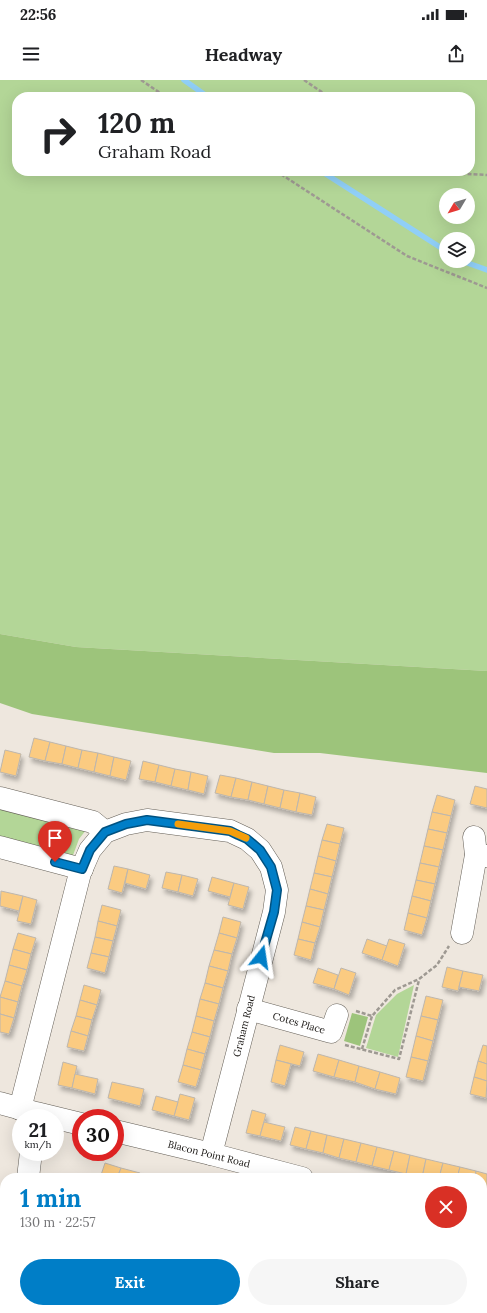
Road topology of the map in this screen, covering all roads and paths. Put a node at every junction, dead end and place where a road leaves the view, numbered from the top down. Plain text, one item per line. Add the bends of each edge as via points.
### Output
1 (141, 80) edge
2 (304, 80) edge
3 (159, 92) edge
4 (322, 92) edge
5 (475, 174) edge
6 (487, 175) edge
7 (284, 176) edge
8 (487, 288) edge
9 (0, 798) edge
10 (105, 832) junction
11 (0, 847) edge
12 (479, 849) edge
13 (82, 869) junction
14 (462, 933) joint
15 (419, 979) junction
16 (248, 1009) junction
17 (372, 1016) junction
18 (334, 1023) junction
19 (362, 1049) junction
20 (23, 1109) edge
21 (124, 1133) edge
22 (211, 1154) junction
23 (30, 1161) edge
24 (29, 1173) edge
25 (283, 1173) edge

1 - 3 path
2 - 4 path
5 - 6 path
7 - 8 path via 407,256
9 - 10 street via 94,822
10 - 13 street, Graham Road via 90,850
10 - 16 street, Graham Road via 147,820 230,831 247,839 260,850 271,867 277,890 274,912
11 - 13 street
12 - 14 street
13 - 20 street, Graham Road
14 - 15 path via 454,938 437,965
15 - 17 path via 395,990
15 - 19 path via 399,1059
16 - 18 street, Cotes Place
16 - 22 street, Graham Road
17 - 18 path via 340,1007
17 - 19 path
18 - 19 path via 329,1041
21 - 22 street, Blacon Point Road
22 - 25 street, Blacon Point Road
23 - 24 street

